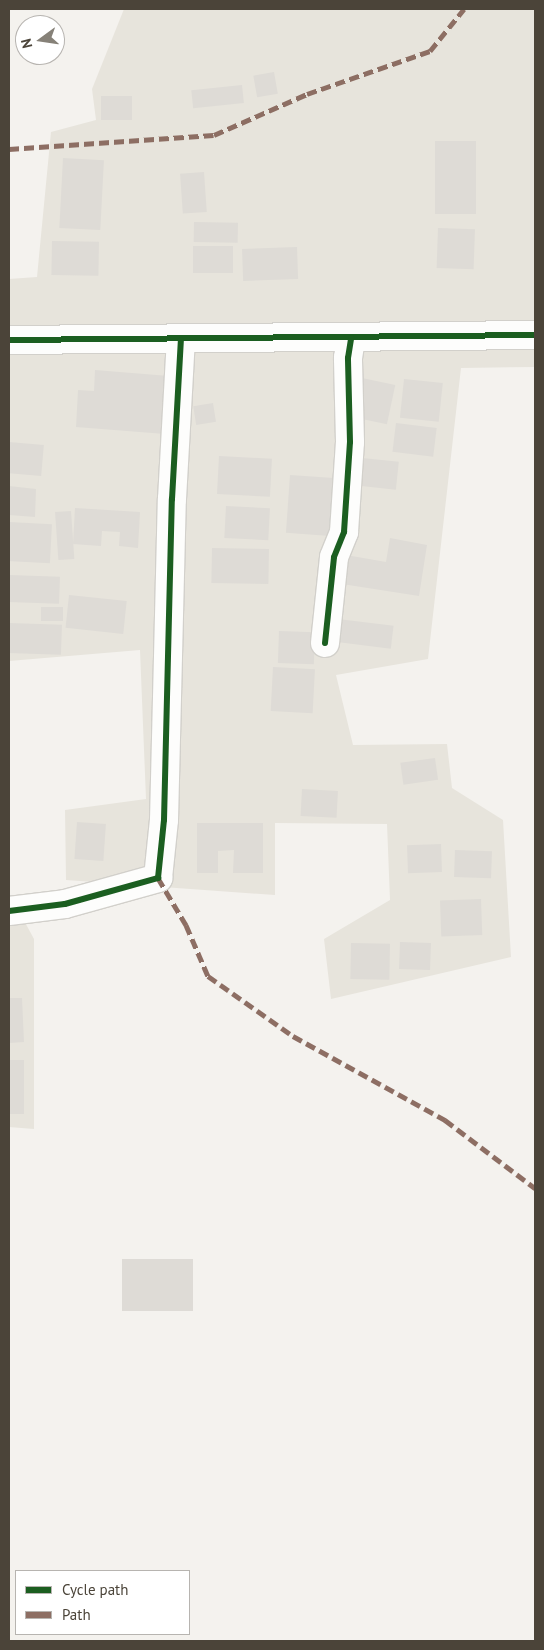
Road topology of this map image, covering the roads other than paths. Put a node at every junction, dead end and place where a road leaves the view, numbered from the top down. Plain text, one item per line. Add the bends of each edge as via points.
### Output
1 (535, 335) edge
2 (351, 338) junction
3 (9, 340) edge
4 (181, 340) junction
5 (325, 642) dead end
6 (9, 911) edge

1 - 2 street
2 - 4 street
2 - 5 street via 348,358 350,442 344,532 334,557
3 - 4 street
4 - 6 street via 172,499 164,820 158,878 65,904

